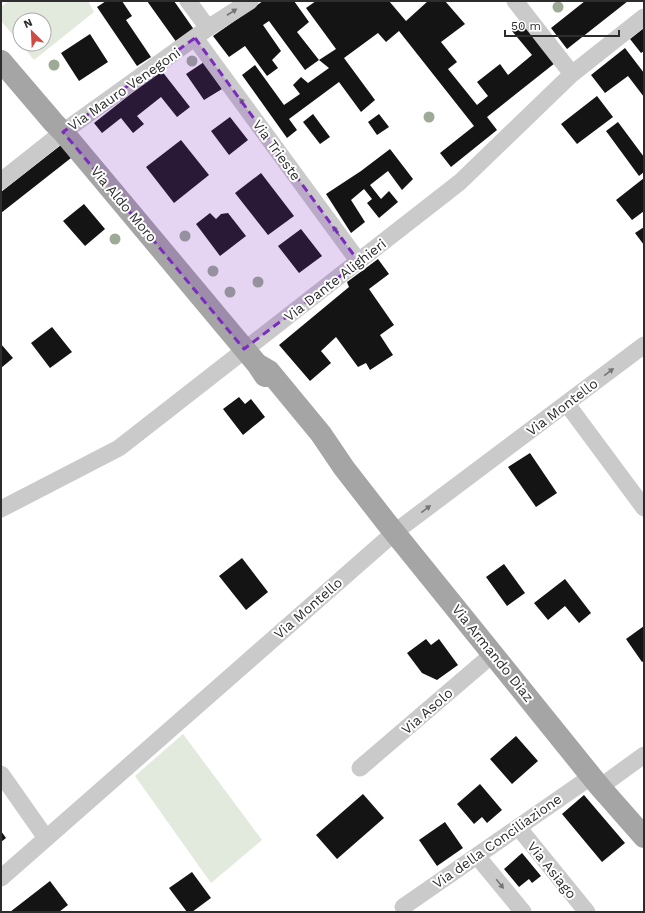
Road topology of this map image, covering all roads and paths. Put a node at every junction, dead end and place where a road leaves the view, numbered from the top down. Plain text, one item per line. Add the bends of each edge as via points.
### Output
1 (188, 1) edge
2 (250, 1) edge
3 (515, 1) edge
4 (644, 17) edge
5 (201, 33) junction
6 (1, 61) edge
7 (572, 74) junction
8 (63, 132) junction
9 (1, 181) edge
10 (359, 262) junction
11 (644, 345) edge
12 (251, 357) junction
13 (567, 404) junction
14 (644, 508) edge
15 (1, 509) edge
16 (395, 532) junction
17 (493, 654) junction
18 (644, 754) edge
19 (360, 768) dead end
20 (1, 774) edge
21 (596, 781) junction
22 (518, 827) junction
23 (644, 837) edge
24 (46, 838) junction
25 (477, 856) junction
26 (1, 878) edge
27 (403, 907) dead end
28 (523, 912) edge
29 (587, 912) edge

1 - 5 street, Via Trieste
5 -> 2 street, Via Mauro Venegoni
3 - 7 street
4 - 7 street, Via Dante Alighieri
5 - 8 street, Via Mauro Venegoni
10 -> 5 street, Via Trieste
6 - 8 main road, Via Aldo Moro
7 - 10 street, Via Dante Alighieri via 460,182
8 - 9 street, Via Mauro Venegoni
8 - 12 main road, Via Aldo Moro
10 - 12 street, Via Dante Alighieri
13 -> 11 street, Via Montello
12 - 15 street, Via Dante Alighieri via 119,448
12 - 16 main road, Via Armando Diaz via 269,371 321,434 344,468
13 - 14 street
16 -> 13 street, Via Montello
16 - 17 main road, Via Armando Diaz
16 - 24 street, Via Montello
17 - 19 street, Via Asolo
17 - 21 main road, Via Armando Diaz
18 - 21 street, Via della Conciliazione
20 - 24 street
21 - 22 street, Via della Conciliazione
21 - 23 main road, Via Armando Diaz
22 - 25 street, Via della Conciliazione
22 - 29 street, Via Asiago
24 - 26 street, Via Montello
25 - 27 street, Via della Conciliazione
25 -> 28 street

